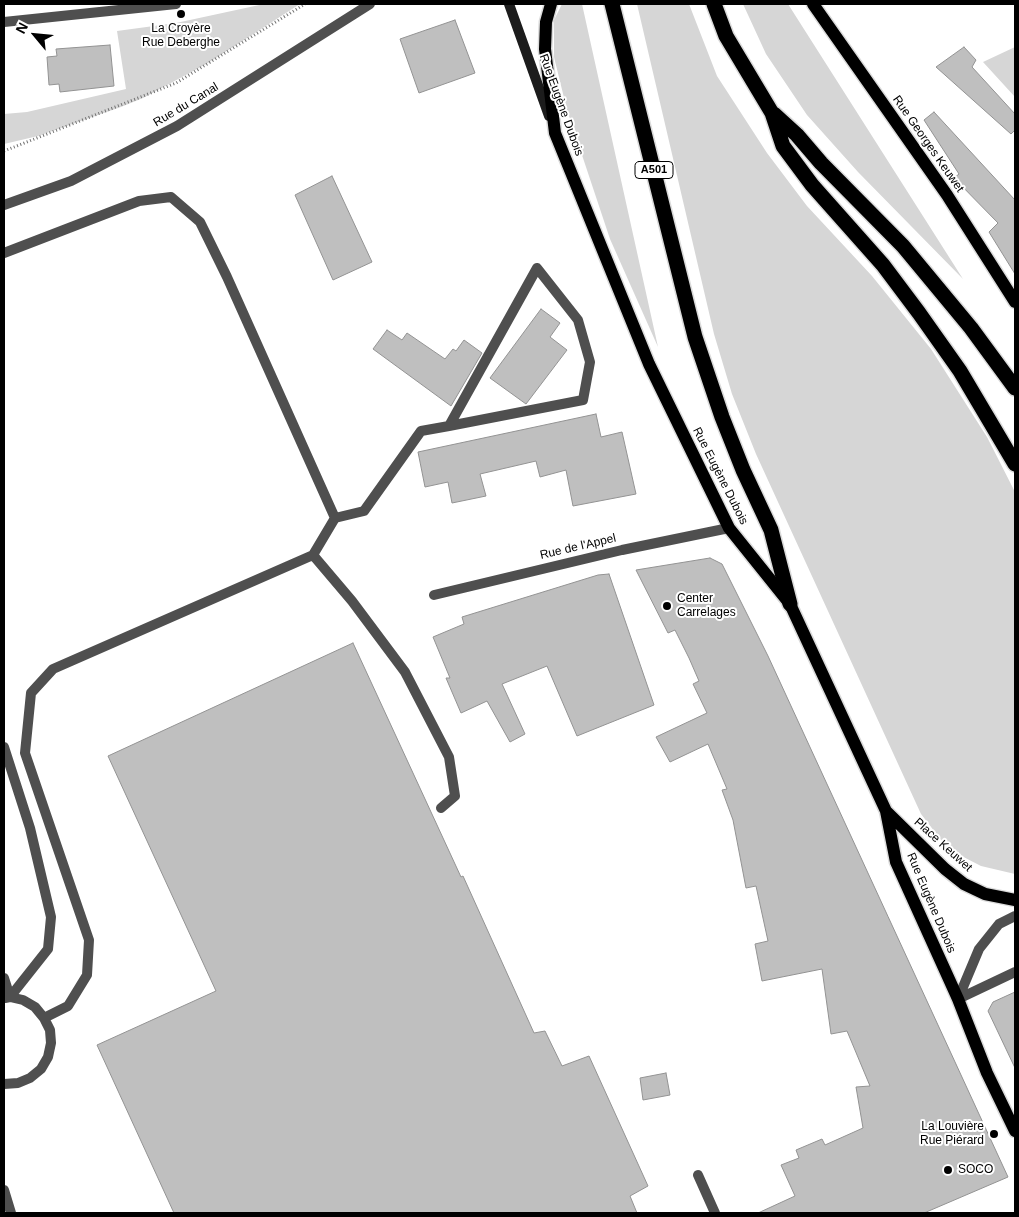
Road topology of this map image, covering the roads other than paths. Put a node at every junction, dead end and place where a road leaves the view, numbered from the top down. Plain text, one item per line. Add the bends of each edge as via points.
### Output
1 (176, 4) edge
2 (370, 4) edge
3 (509, 4) edge
4 (551, 4) edge
5 (612, 4) edge
6 (714, 4) edge
7 (813, 4) edge
8 (4, 22) edge
9 (772, 113) junction
10 (556, 133) junction
11 (4, 205) edge
12 (4, 253) edge
13 (1015, 302) edge
14 (1015, 388) edge
15 (449, 426) junction
16 (1015, 464) edge
17 (335, 518) junction
18 (729, 528) junction
19 (313, 555) junction
20 (434, 595) dead end
21 (790, 604) junction
22 (4, 747) edge
23 (441, 808) dead end
24 (886, 811) junction
25 (1015, 900) edge
26 (1015, 916) edge
27 (1015, 972) edge
28 (4, 978) edge
29 (6, 995) edge
30 (958, 999) junction
31 (44, 1018) junction
32 (4, 1084) edge
33 (1015, 1131) edge
34 (698, 1176) dead end
35 (4, 1190) edge
36 (11, 1213) edge
37 (715, 1213) edge

1 - 8 street
2 - 11 street, Rue du Canal via 177,126 71,181
3 - 10 street, Rue Eugène Dubois
4 - 10 main road via 546,22 545,49
5 - 21 highway, A501 via 695,337 722,417 770,530
6 - 9 highway via 726,36
7 - 13 main road, Rue Georges Keuwet via 947,195
9 - 14 highway via 903,246 971,328
9 - 16 highway via 783,146 812,186 883,265 960,371
10 - 18 main road, Rue Eugène Dubois via 649,364
12 - 17 street via 138,201 171,197 200,222
15 - 15 street via 583,400 590,362 578,320 537,268
15 - 17 street via 421,431 364,511
17 - 19 street
18 - 20 street, Rue de l'Appel
18 - 21 main road, Rue Eugène Dubois
19 - 23 street via 405,672 449,757 455,796
19 - 31 street via 53,668 32,693 25,753 89,940 86,975 68,1006
21 - 24 main road, Rue Eugène Dubois
22 - 29 street via 30,828 51,917 48,949
24 - 25 main road, Place Keuwet via 964,884 986,894
24 - 30 main road, Rue Eugène Dubois via 896,862
26 - 30 street via 999,924 979,949
27 - 30 street
28 - 29 street
29 - 31 street via 35,1007
30 - 33 main road, Rue Eugène Dubois via 987,1073
31 - 32 street via 50,1030 51,1044 41,1069 18,1083
34 - 37 street
35 - 36 street

